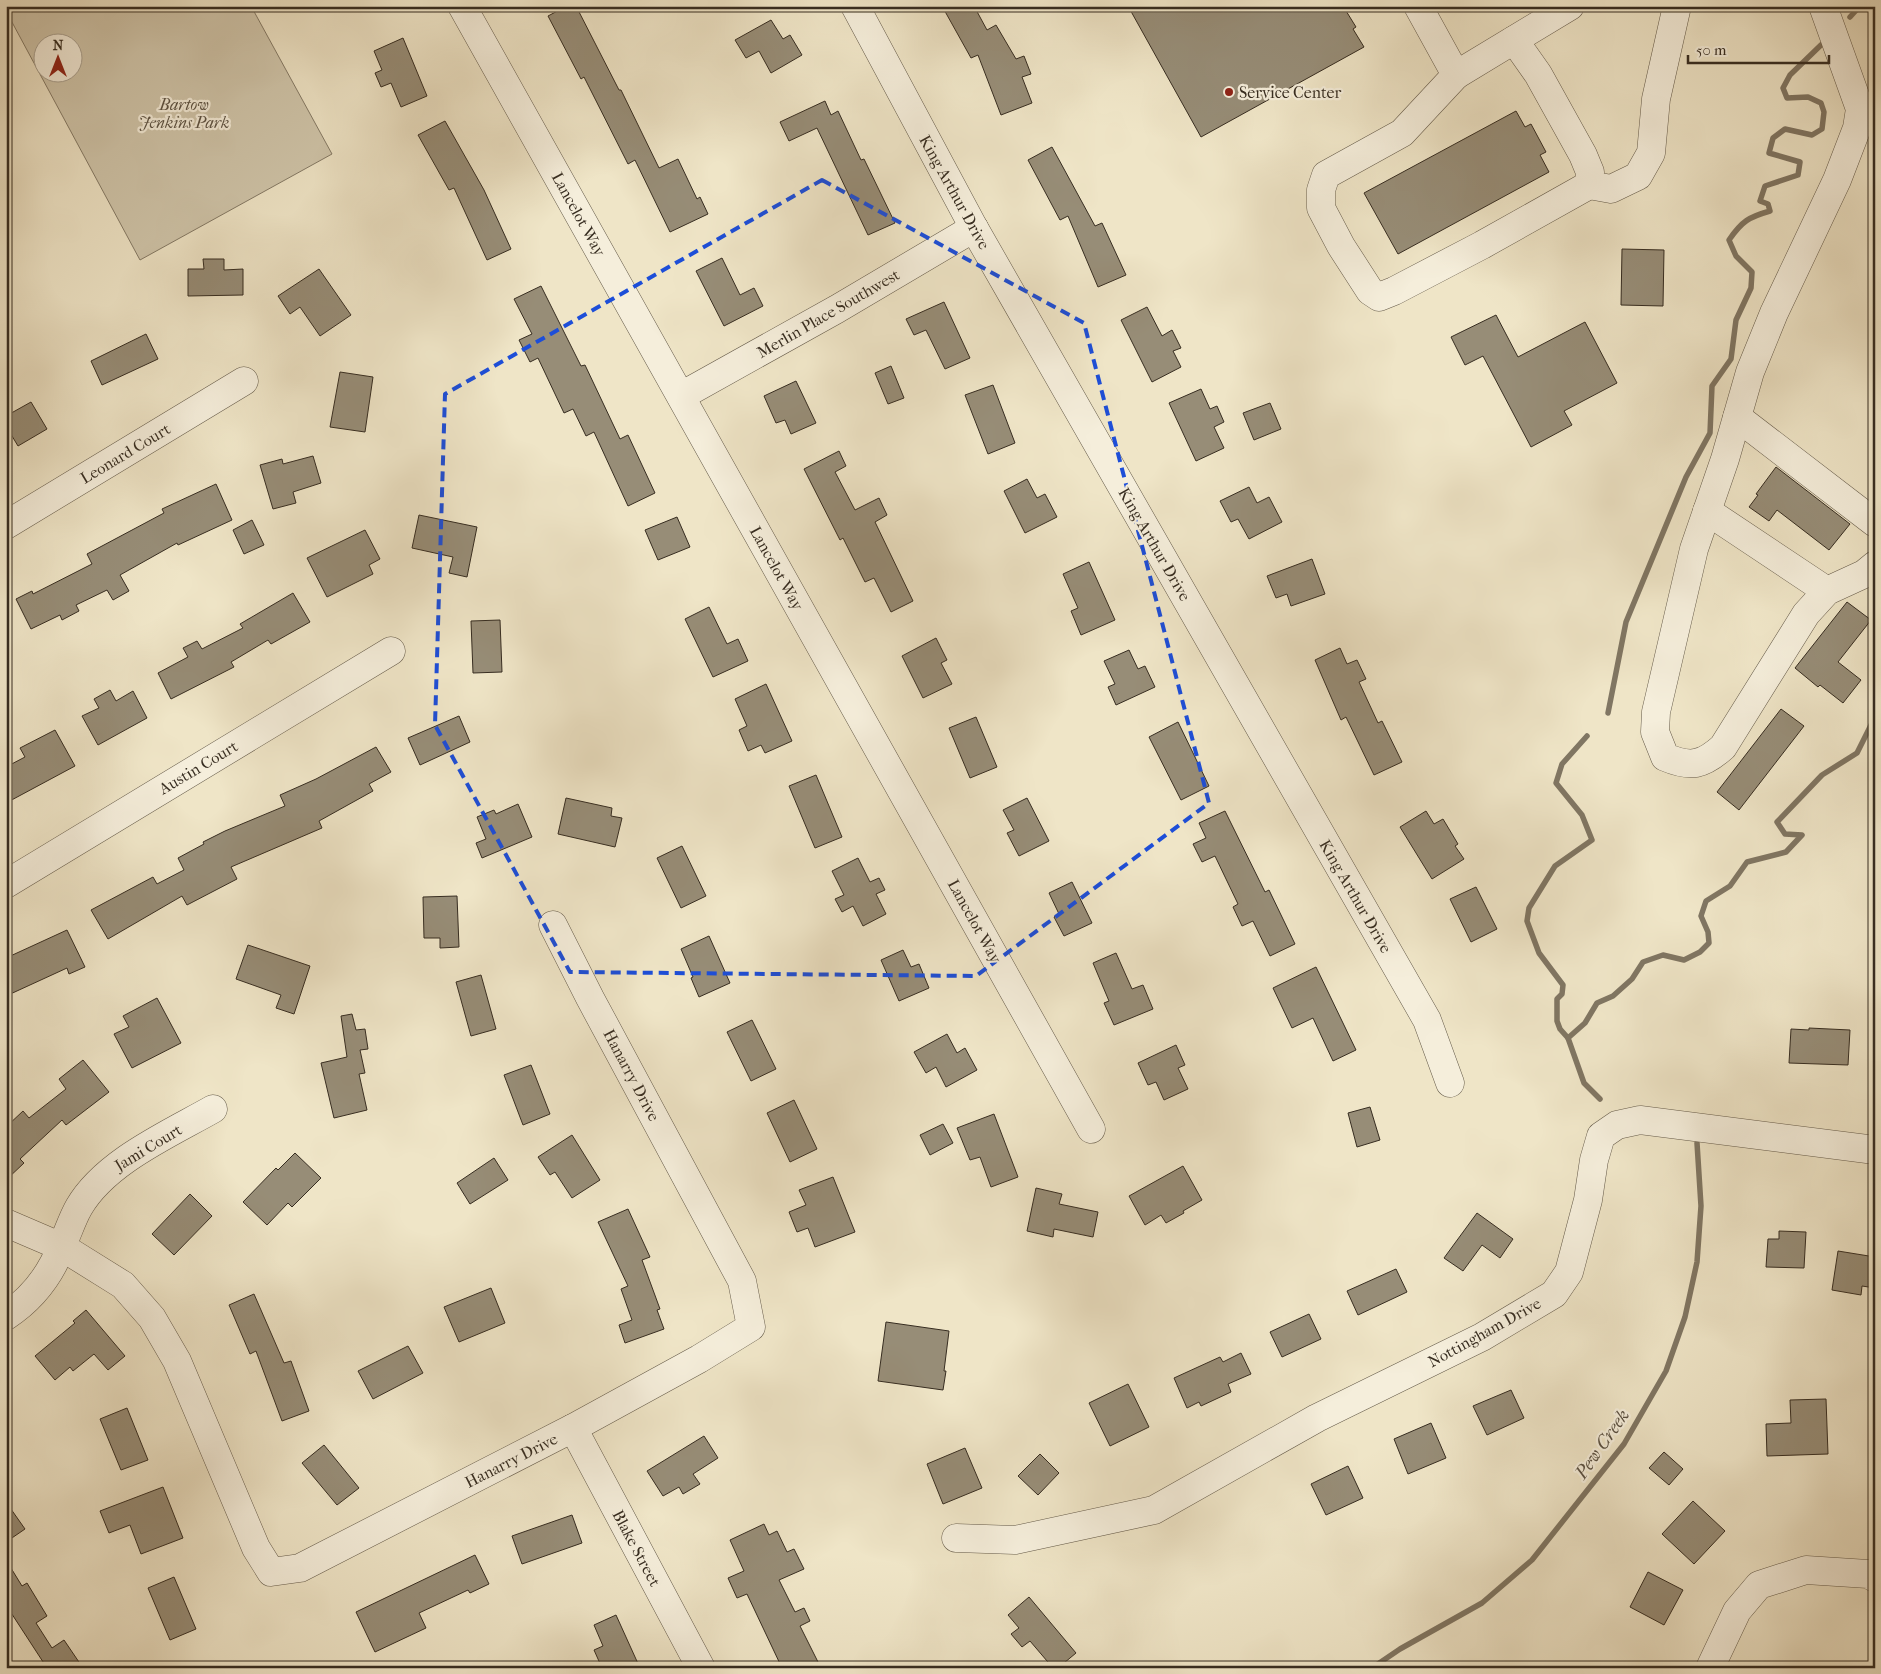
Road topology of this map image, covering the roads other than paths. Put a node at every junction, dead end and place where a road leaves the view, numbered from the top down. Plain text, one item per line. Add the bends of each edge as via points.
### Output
1 (462, 6) edge
2 (855, 6) edge
3 (1418, 6) edge
4 (1570, 6) edge
5 (1676, 6) edge
6 (1823, 6) edge
7 (1514, 40) junction
8 (1456, 75) junction
9 (1589, 185) junction
10 (974, 228) junction
11 (244, 381) dead end
12 (681, 396) junction
13 (1737, 417) junction
14 (1707, 511) junction
15 (1875, 522) edge
16 (6, 525) edge
17 (1875, 565) edge
18 (1827, 591) junction
19 (391, 651) dead end
20 (6, 884) edge
21 (553, 925) dead end
22 (1450, 1083) dead end
23 (213, 1109) dead end
24 (1091, 1129) dead end
25 (1875, 1150) edge
26 (6, 1222) edge
27 (62, 1247) junction
28 (6, 1316) edge
29 (573, 1428) junction
30 (956, 1538) dead end
31 (1875, 1578) edge
32 (701, 1668) edge
33 (1710, 1668) edge

1 - 12 street, Lancelot Way
2 - 10 street, King Arthur Drive
3 - 8 street
4 - 7 street
5 - 9 street via 1656,99 1652,154 1638,176 1611,189
6 - 13 street via 1860,109 1858,128 1774,313 1750,372
7 - 8 street
7 - 9 street via 1538,74 1583,155 1590,172
8 - 9 street via 1402,133 1326,175 1320,190 1321,208 1370,291 1379,296 1394,290
10 - 12 street, Merlin Place Southwest
10 - 22 street, King Arthur Drive via 1427,1020
11 - 16 street, Leonard Court
12 - 24 street, Lancelot Way
13 - 14 street
13 - 15 street
14 - 18 street
14 - 18 street via 1694,549 1656,712 1655,732 1665,757 1678,762 1702,762 1723,747 1806,614
17 - 18 street via 1864,574
19 - 20 street, Austin Court
21 - 29 street, Hanarry Drive via 742,1281 752,1327
23 - 27 street, Jami Court via 107,1172 79,1206
25 - 30 street, Nottingham Drive via 1640,1120 1617,1125 1601,1136 1569,1272 1554,1294 1482,1337 1317,1418 1154,1510 1015,1540
26 - 27 street, Hanarry Drive
27 - 28 street, Jami Court via 50,1272 22,1306
27 - 29 street, Hanarry Drive via 123,1285 152,1318 177,1361 256,1548 271,1572 300,1568
29 - 32 street, Blake Street
31 - 33 street via 1868,1574 1806,1570 1759,1585 1737,1611

